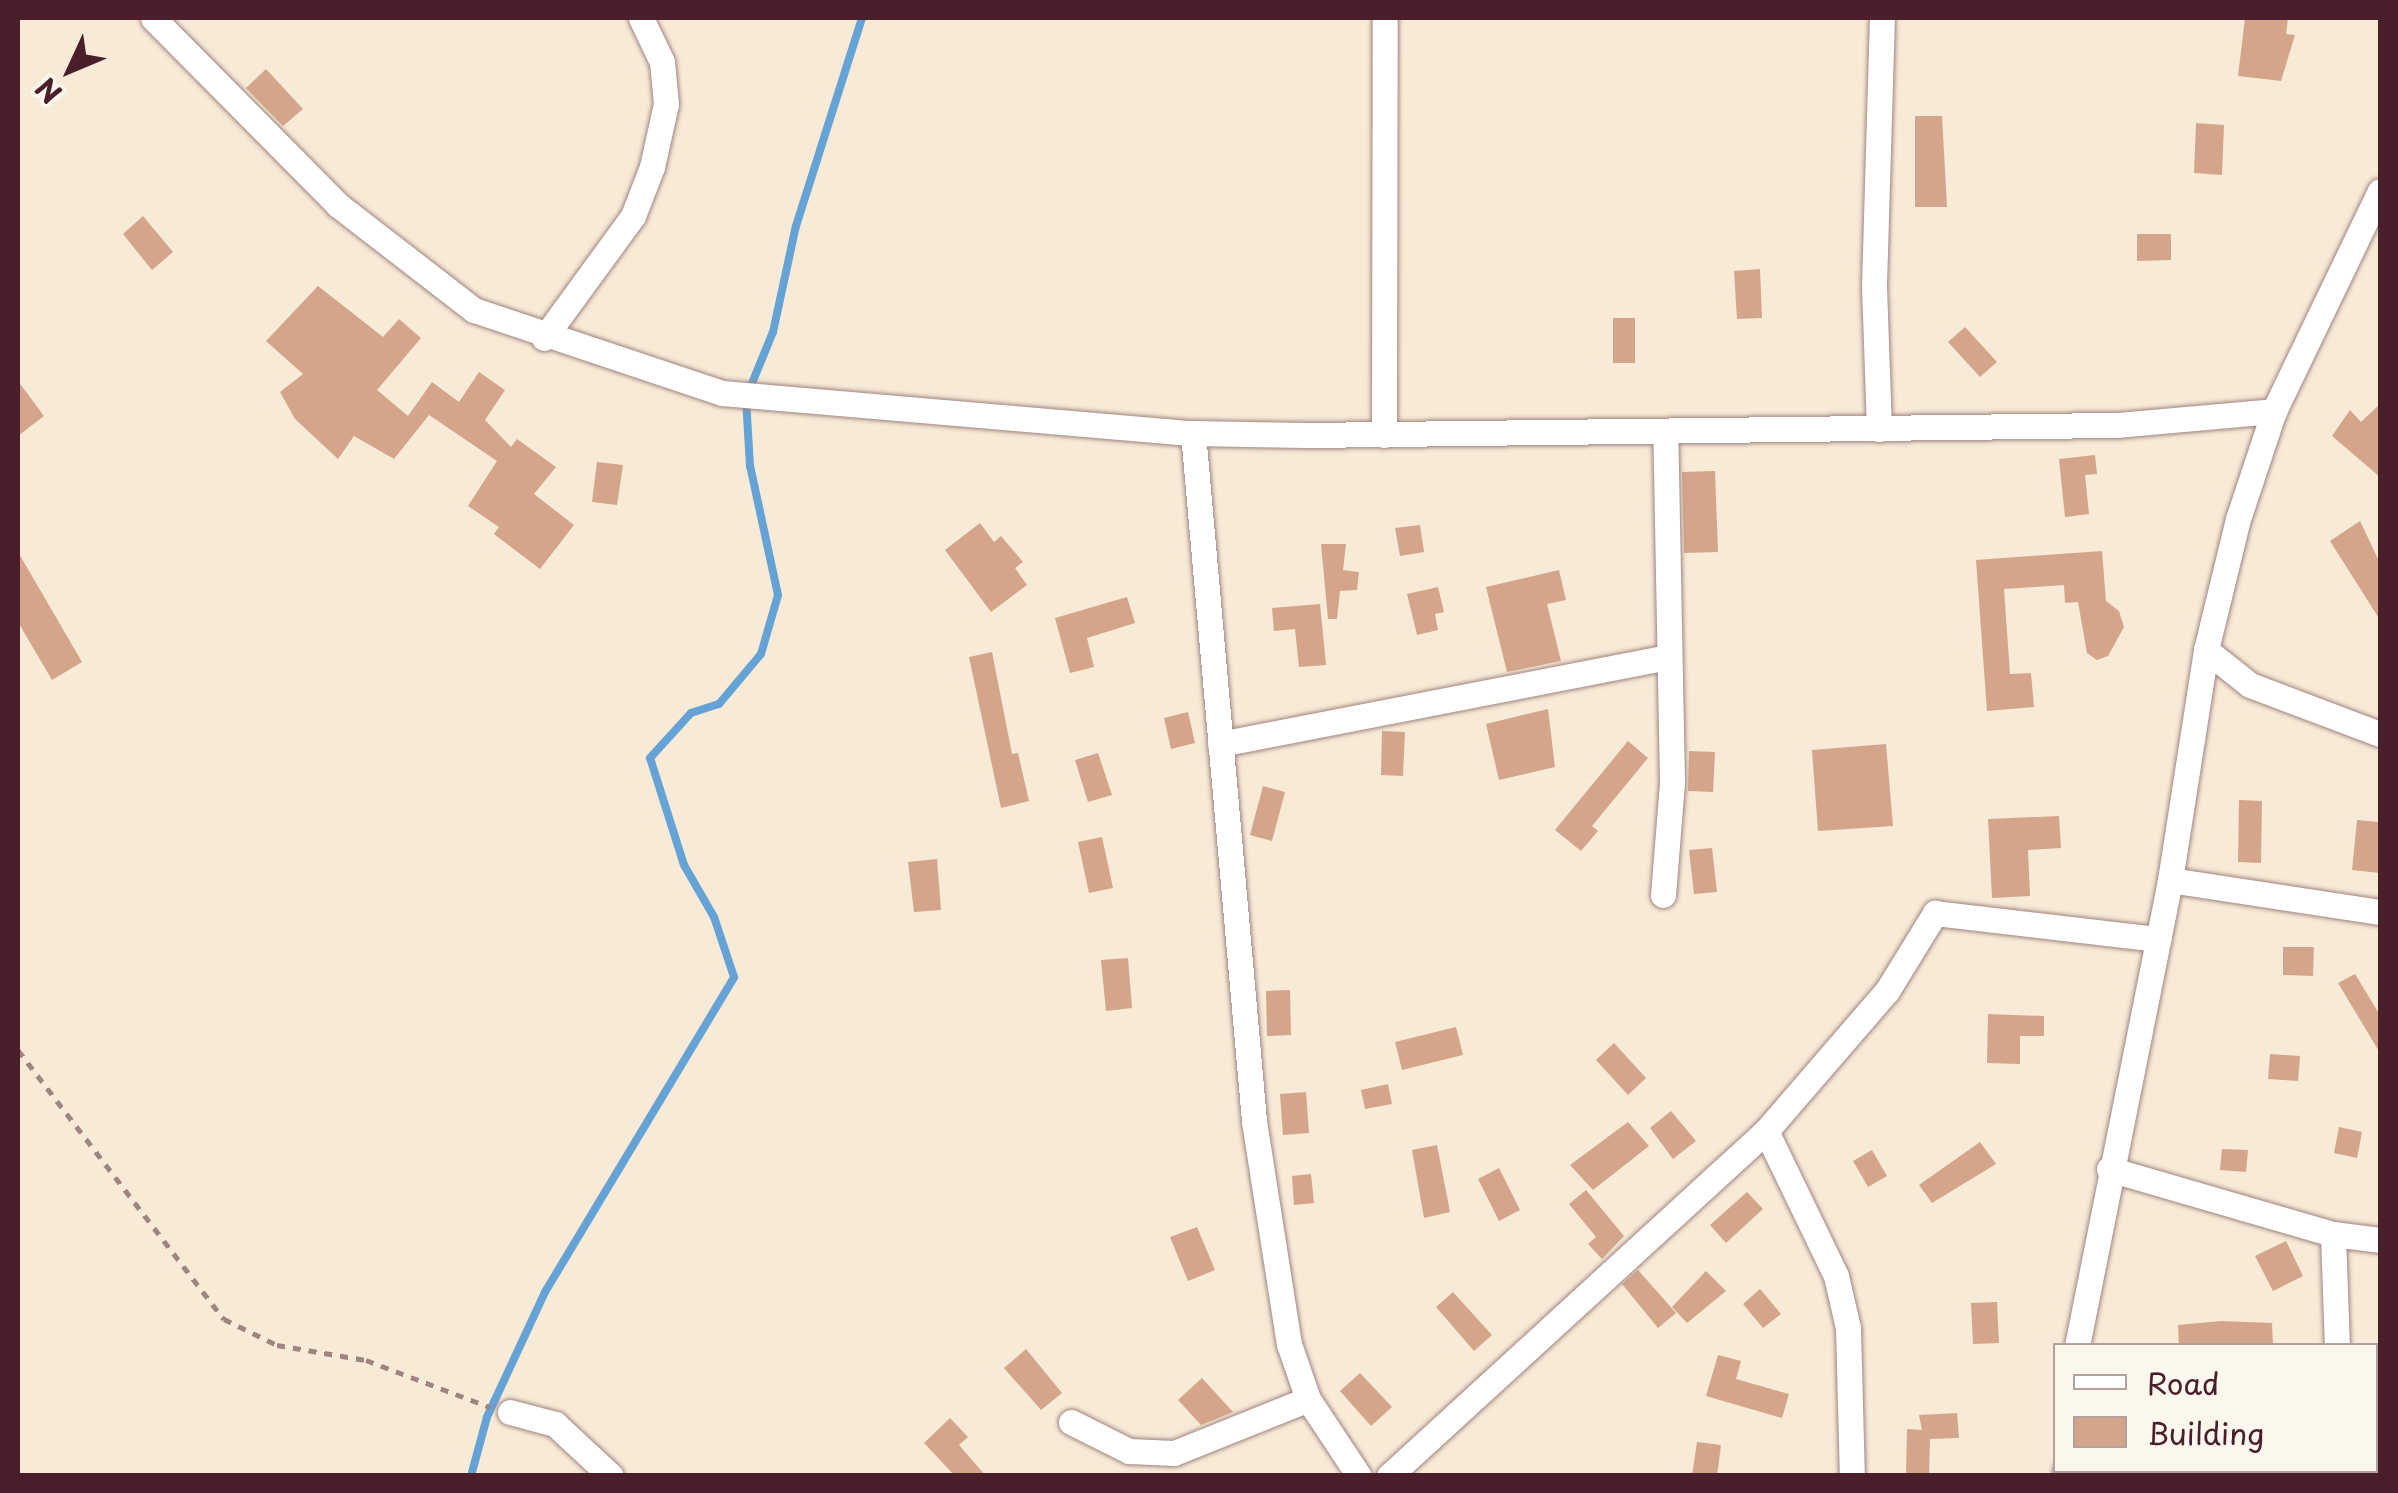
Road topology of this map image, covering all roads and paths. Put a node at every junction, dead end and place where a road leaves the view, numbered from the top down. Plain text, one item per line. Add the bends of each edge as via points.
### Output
1 (153, 18) edge
2 (641, 18) edge
3 (1385, 18) edge
4 (1882, 18) edge
5 (2380, 191) edge
6 (2371, 240) edge
7 (544, 338) junction
8 (2274, 412) junction
9 (1879, 429) junction
10 (1664, 430) junction
11 (1193, 433) junction
12 (1384, 435) junction
13 (2206, 650) junction
14 (1669, 658) junction
15 (2380, 734) edge
16 (1220, 744) junction
17 (2170, 880) junction
18 (1663, 895) dead end
19 (2380, 912) edge
20 (2158, 939) junction
21 (18, 1050) edge
22 (1766, 1131) junction
23 (2110, 1169) junction
24 (2334, 1234) junction
25 (2380, 1240) edge
26 (2079, 1343) edge
27 (2337, 1343) edge
28 (1308, 1399) junction
29 (474, 1404) dead end
30 (510, 1412) dead end
31 (1071, 1422) dead end
32 (611, 1476) edge
33 (1359, 1476) edge
34 (1389, 1476) edge
35 (1852, 1476) edge

1 - 7 street via 338,206 474,310
2 - 7 street via 662,62 666,104 652,168 633,216
3 - 12 street
4 - 9 street via 1874,284
5 - 6 street
6 - 8 street
7 - 11 street via 722,394
8 - 9 street via 2152,424
8 - 13 street via 2252,467
9 - 10 street
10 - 12 street
10 - 14 street
11 - 12 street
11 - 16 street
13 - 15 street via 2250,685
13 - 17 street
14 - 16 street
14 - 18 street via 1672,782
16 - 28 street via 1254,1121 1289,1344
17 - 19 street
17 - 20 street
20 - 22 street via 1935,914 1888,991
20 - 23 street
21 - 29 path via 224,1319 277,1345 366,1360
22 - 34 street
22 - 35 street via 1836,1276 1850,1346
23 - 24 street
23 - 26 street
24 - 25 street
24 - 27 street
28 - 31 street via 1174,1453 1129,1451
28 - 33 street
30 - 32 street via 555,1424

